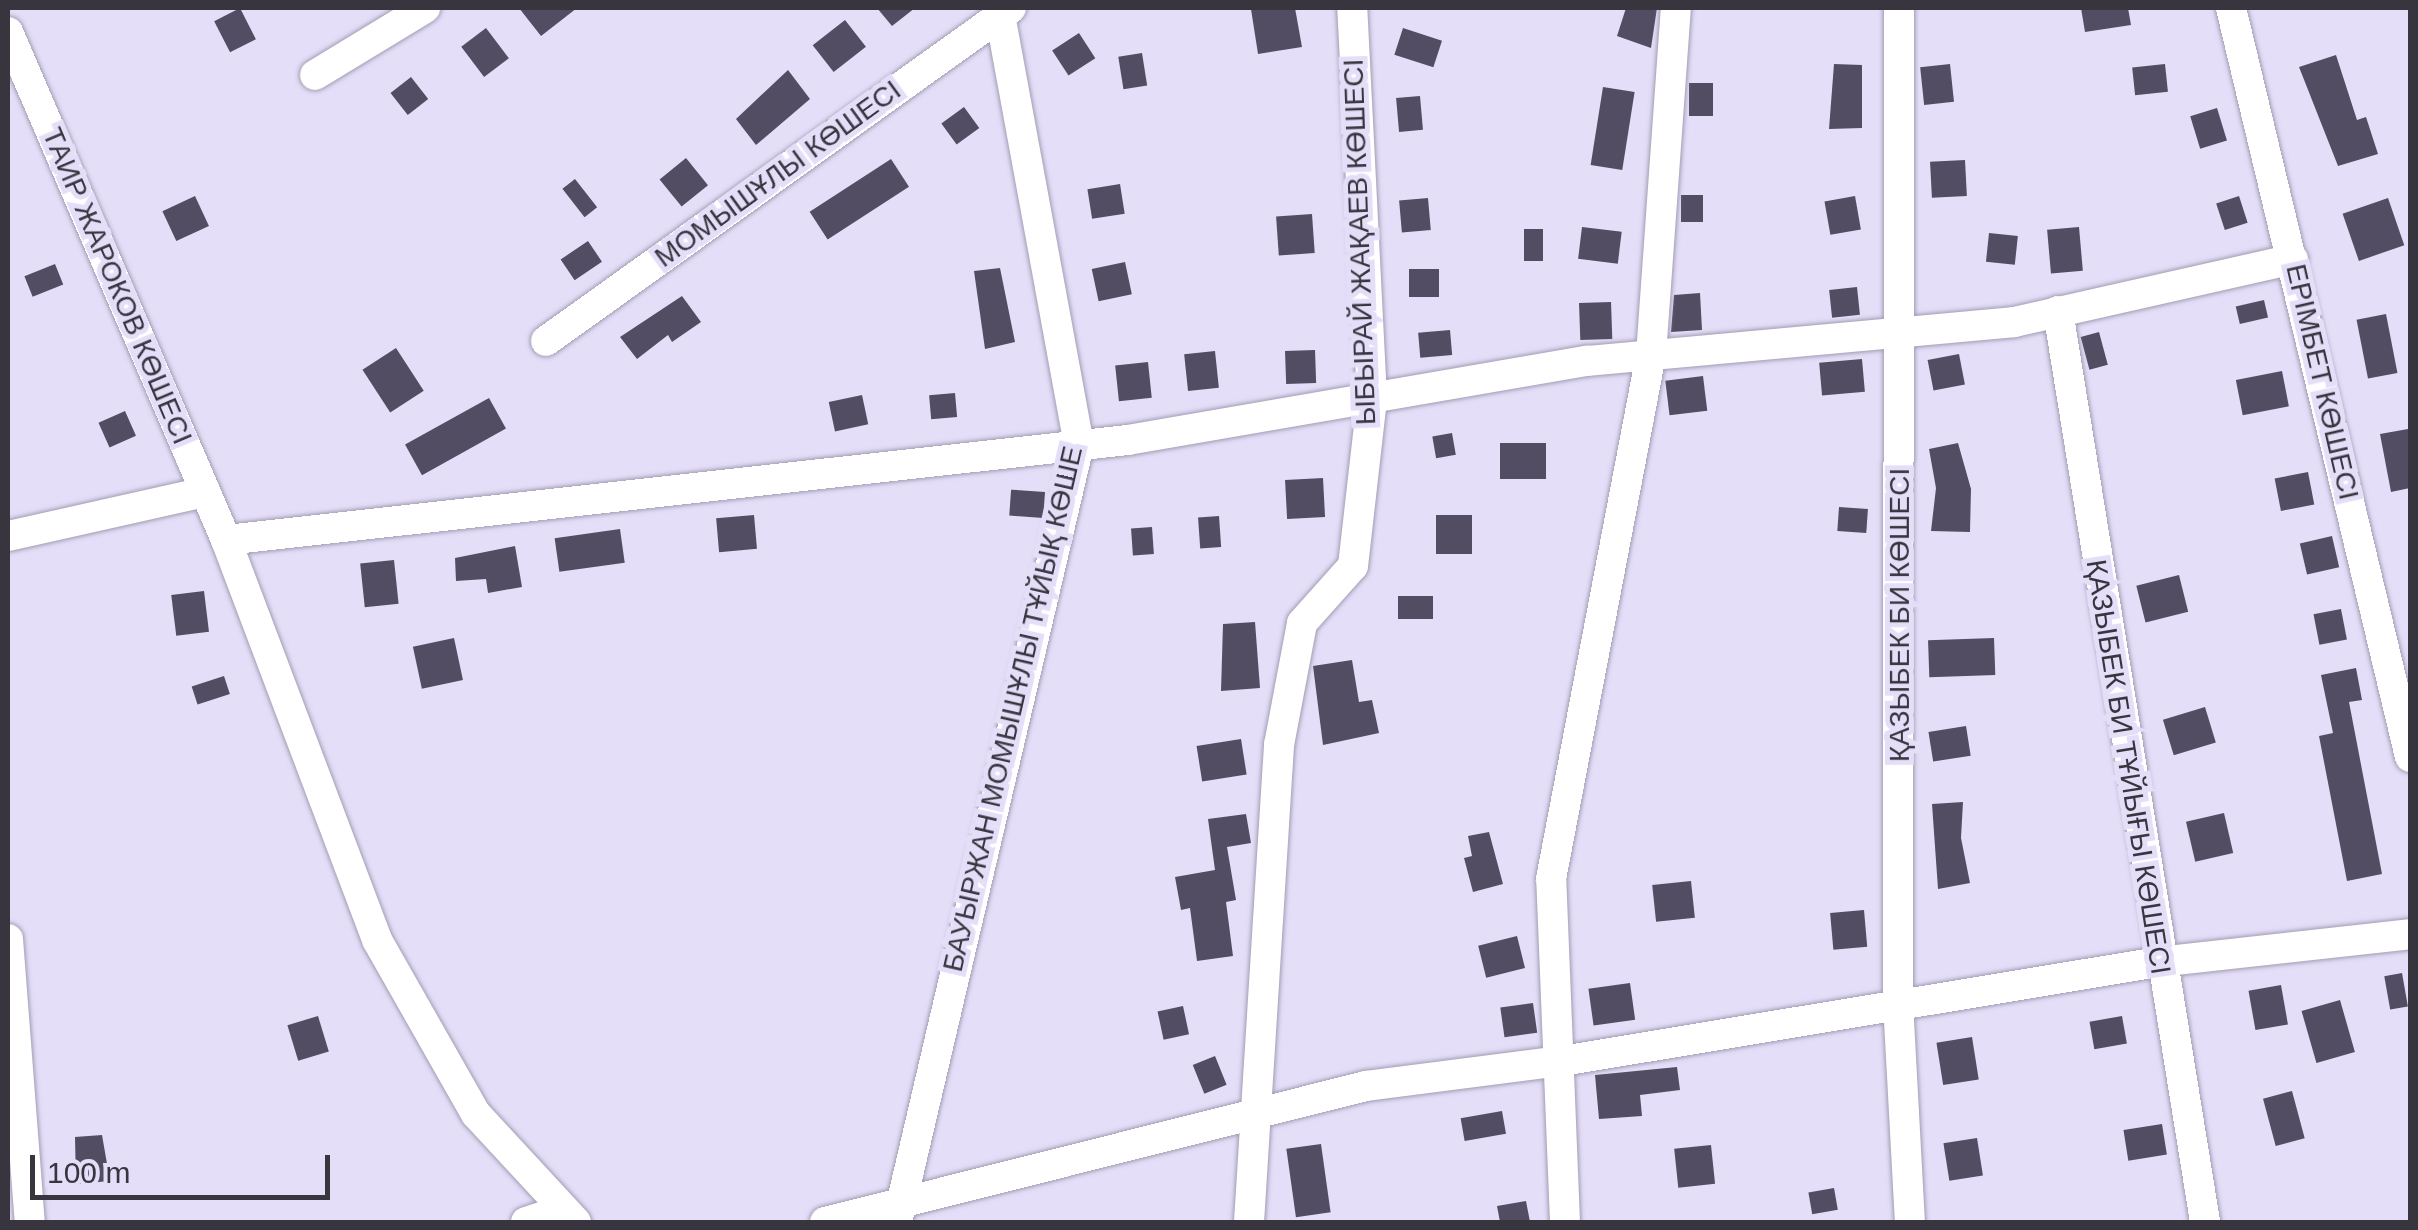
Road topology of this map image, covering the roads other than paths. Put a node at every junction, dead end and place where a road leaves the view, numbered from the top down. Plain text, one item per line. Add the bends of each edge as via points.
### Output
1 (426, 8) edge
2 (1352, 8) edge
3 (1676, 8) edge
4 (1899, 8) edge
5 (2230, 8) edge
6 (1005, 12) edge
7 (8, 32) edge
8 (315, 75) dead end
9 (2293, 259) junction
10 (2058, 310) junction
11 (1902, 334) junction
12 (546, 341) dead end
13 (1650, 355) junction
14 (1372, 398) junction
15 (1078, 445) junction
16 (206, 492) junction
17 (8, 536) edge
18 (226, 540) junction
19 (2410, 757) edge
20 (2410, 934) edge
21 (8, 939) edge
22 (2158, 962) junction
23 (1898, 1002) junction
24 (1562, 1061) junction
25 (1251, 1113) junction
26 (897, 1216) edge
27 (568, 1217) edge
28 (30, 1222) edge
29 (526, 1222) edge
30 (825, 1222) edge
31 (1249, 1222) edge
32 (1565, 1222) edge
33 (1910, 1222) edge
34 (2205, 1222) edge

1 - 8 street
2 - 14 street, ЫБЫРАЙ ЖАҚАЕВ КӨШЕСІ
3 - 13 street
4 - 11 street, ҚАЗЫБЕК БИ КӨШЕСІ
5 - 9 street, ЕРІМБЕТ КӨШЕСІ
6 - 12 street, МОМЫШҰЛЫ КӨШЕСІ
6 - 15 street, БАУЫРЖАН МОМЫШҰЛЫ ТҰЙЫҚ КӨШЕ
7 - 16 street, ТАИР ЖАРОКОВ КӨШЕСІ
9 - 10 street
9 - 19 street, ЕРІМБЕТ КӨШЕСІ
10 - 11 street
10 - 22 street, ҚАЗЫБЕК БИ ТҰЙЫҒЫ КӨШЕСІ
11 - 13 street
11 - 23 street, ҚАЗЫБЕК БИ КӨШЕСІ
13 - 14 street
13 - 24 street via 1551,879
14 - 15 street
14 - 25 street, ЫБЫРАЙ ЖАҚАЕВ КӨШЕСІ via 1353,566 1302,622 1280,745
15 - 18 street
15 - 26 street, БАУЫРЖАН МОМЫШҰЛЫ ТҰЙЫҚ КӨШЕ
16 - 17 street
16 - 18 street, ТАИР ЖАРОКОВ КӨШЕСІ
18 - 27 street, ТАИР ЖАРОКОВ КӨШЕСІ via 377,940 476,1114
20 - 22 street
21 - 28 street
22 - 23 street
22 - 34 street, ҚАЗЫБЕК БИ ТҰЙЫҒЫ КӨШЕСІ
23 - 24 street
23 - 33 street, ҚАЗЫБЕК БИ КӨШЕСІ
24 - 25 street via 1366,1086
24 - 32 street
25 - 26 street
25 - 31 street, ЫБЫРАЙ ЖАҚАЕВ КӨШЕСІ
26 - 30 street
27 - 29 street

